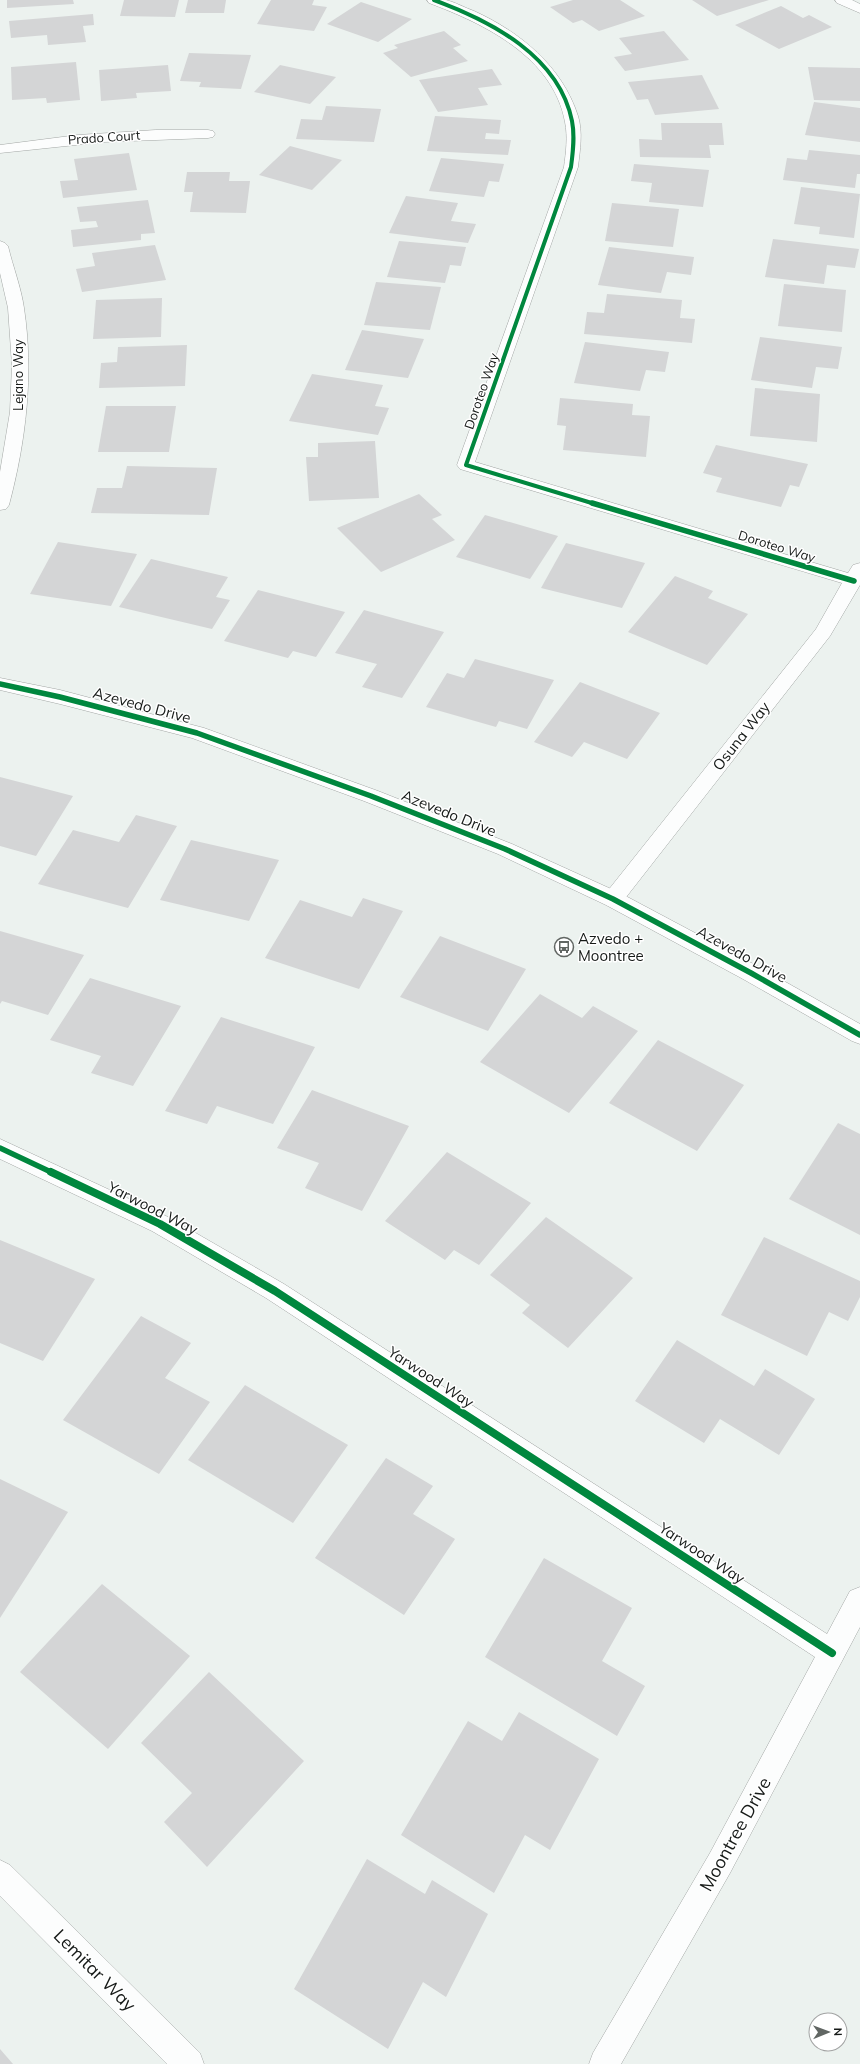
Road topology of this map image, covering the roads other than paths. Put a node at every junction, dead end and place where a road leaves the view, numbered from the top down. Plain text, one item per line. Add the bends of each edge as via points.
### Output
1 (434, 0) edge
2 (842, 0) edge
3 (860, 9) edge
4 (208, 134) dead end
5 (0, 149) edge
6 (0, 246) edge
7 (0, 504) edge
8 (857, 574) edge
9 (0, 684) edge
10 (613, 899) junction
11 (860, 1035) edge
12 (0, 1148) edge
13 (860, 1600) edge
14 (832, 1653) junction
15 (0, 1875) edge
16 (189, 2064) edge
17 (604, 2064) edge

1 - 8 street, Doroteo Way via 482,20 511,38 535,58 561,92 571,116 574,141 571,167 466,465
2 - 3 street
4 - 5 street, Prado Court via 127,135 54,141
6 - 7 street, Lejano Way via 17,316 21,386 16,436
8 - 10 street, Osuna Way via 823,632
9 - 10 street, Azevedo Drive via 197,733 371,796 498,846
10 - 11 street, Azevedo Drive
12 - 14 street, Yarwood Way via 160,1224 275,1291
13 - 14 street, Moontree Drive
14 - 17 street, Moontree Drive via 720,1863
15 - 16 street, Lemitar Way

